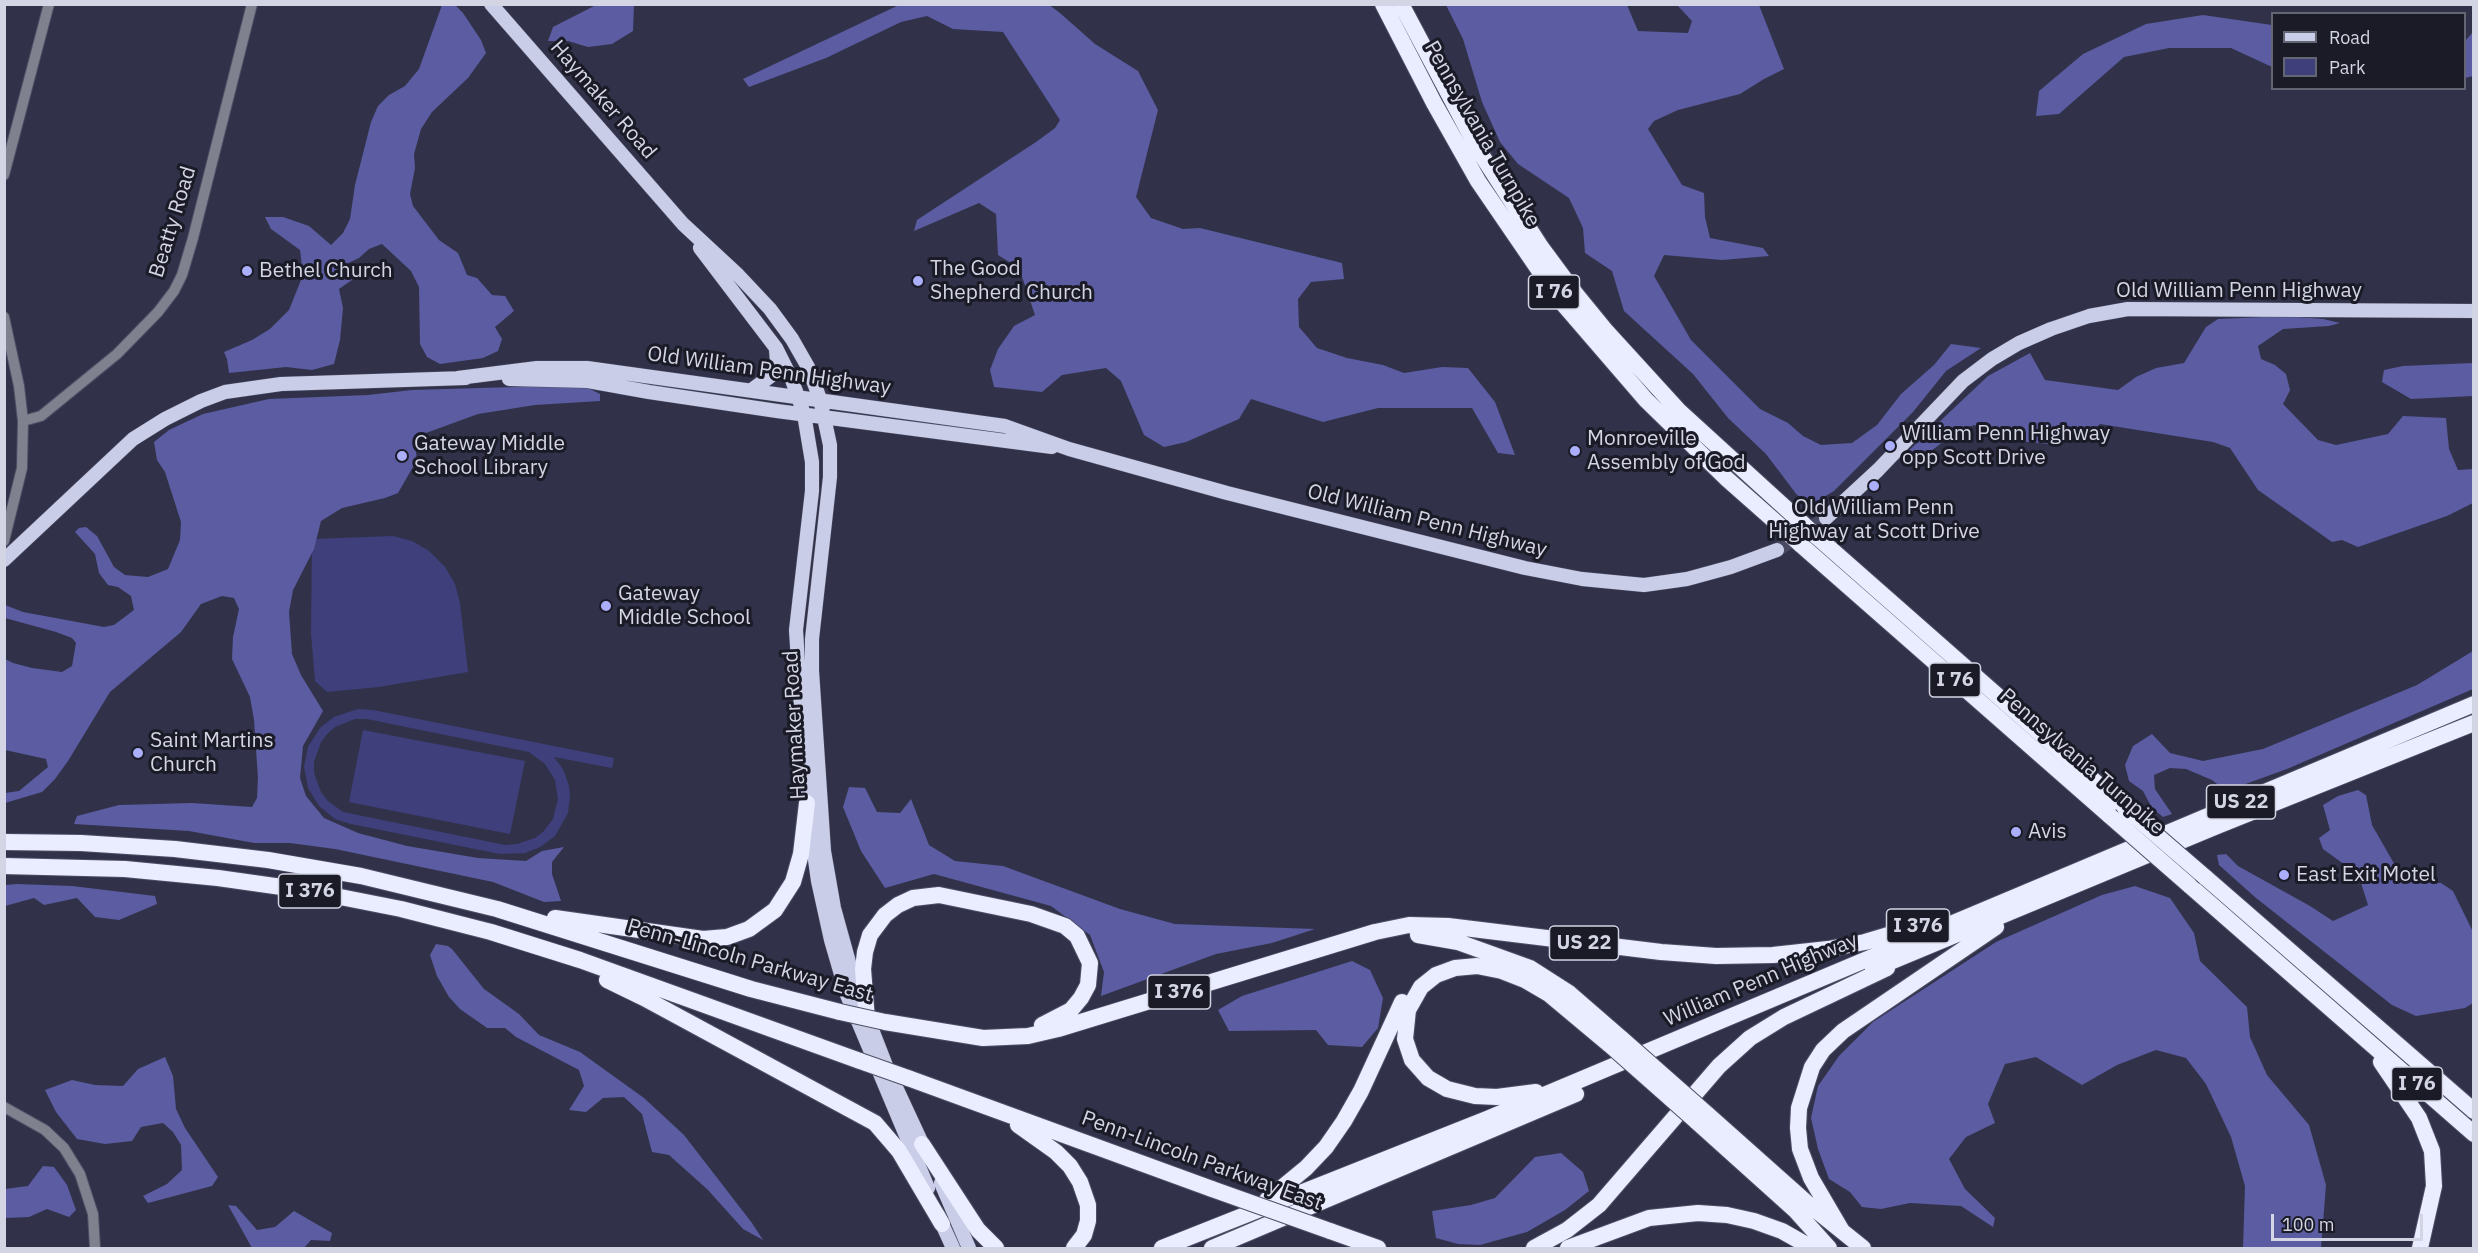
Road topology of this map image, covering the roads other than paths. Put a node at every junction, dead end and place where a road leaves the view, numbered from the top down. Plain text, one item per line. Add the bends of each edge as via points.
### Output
1 (49, 4) edge
2 (252, 4) edge
3 (491, 4) edge
4 (1383, 4) edge
5 (1401, 4) edge
6 (4, 175) edge
7 (684, 224) junction
8 (2474, 311) edge
9 (4, 317) edge
10 (776, 348) junction
11 (458, 378) junction
12 (753, 389) junction
13 (798, 396) junction
14 (820, 399) junction
15 (804, 414) junction
16 (825, 417) junction
17 (23, 422) junction
18 (1069, 450) junction
19 (1826, 518) tunnel mouth
20 (4, 542) edge
21 (1777, 550) tunnel mouth
22 (4, 560) edge
23 (2474, 704) edge
24 (2474, 723) edge
25 (807, 803) junction
26 (4, 842) edge
27 (4, 866) edge
28 (2008, 900) junction
29 (2036, 902) junction
30 (497, 909) junction
31 (1949, 939) junction
32 (1342, 942) junction
33 (536, 945) junction
34 (1828, 949) joint
35 (1502, 957) junction
36 (867, 1019) junction
37 (2361, 1034) junction
38 (1014, 1038) junction
39 (1616, 1042) junction
40 (1561, 1088) junction
41 (4, 1107) edge
42 (995, 1110) junction
43 (2474, 1112) edge
44 (1702, 1118) junction
45 (2474, 1134) edge
46 (922, 1144) junction
47 (1239, 1217) junction
48 (942, 1224) junction
49 (1842, 1231) junction
50 (1596, 1237) junction
51 (94, 1248) edge
52 (953, 1248) edge
53 (969, 1248) edge
54 (996, 1248) edge
55 (1074, 1248) edge
56 (1162, 1248) edge
57 (1212, 1248) edge
58 (1378, 1248) edge
59 (1534, 1248) edge
60 (1547, 1248) edge
61 (1568, 1248) edge
62 (1812, 1248) edge
63 (1829, 1248) edge
64 (1863, 1248) edge
65 (2420, 1248) edge

1 - 6 street
2 - 17 street, Beatty Road via 182,275 174,291 117,354 41,416
3 - 7 main road, Haymaker Road
4 - 37 highway, Pennsylvania Turnpike / I 76, bridge via 1478,182 1558,298 1646,400 1800,544
5 - 43 highway, Pennsylvania Turnpike / I 76, bridge via 1479,151 1541,247 1575,293 1679,411 1816,536
7 - 10 main road, Haymaker Road
7 - 14 main road, Haymaker Road via 770,309 792,339
8 - 19 main road, Old William Penn Highway via 2128,309 2089,316 2019,343 1992,359 1964,381
9 - 17 street
10 - 12 main road via 777,362 772,375
10 - 13 main road, Haymaker Road
11 - 12 main road, Old William Penn Highway via 529,369 587,368
11 - 15 main road, Old William Penn Highway via 588,381
11 - 22 main road, Old William Penn Highway via 271,385 225,392 201,401 133,439
12 - 13 main road, Old William Penn Highway
13 - 14 main road, Old William Penn Highway
13 - 15 main road, Haymaker Road
14 - 16 main road, Haymaker Road
14 - 18 main road, Old William Penn Highway via 1005,426
15 - 16 main road, Old William Penn Highway
15 - 25 main road, Haymaker Road via 812,491 796,630
16 - 18 main road, Old William Penn Highway
16 - 36 main road, Haymaker Road via 830,477 812,639 821,815 834,908 847,963
17 - 20 street via 22,468
18 - 21 main road, Old William Penn Highway via 1227,494 1582,579 1644,585 1687,579
23 - 28 highway, William Penn Highway / US 22
24 - 29 highway, William Penn Highway / US 22
25 - 30 highway via 799,864 790,889 768,916 735,935 695,939
25 - 48 main road, Haymaker Road via 820,891 838,966 873,1062
26 - 30 highway, Penn-Lincoln Parkway East / I 376 via 127,845 221,854 361,876
27 - 33 highway, Penn-Lincoln Parkway East / I 376 via 172,873 276,886 401,909
28 - 34 highway, Penn-Lincoln Parkway East / I 376
28 - 40 highway, William Penn Highway
29 - 31 highway, William Penn Highway / US 22
29 - 49 highway via 1851,1025 1817,1058 1801,1098 1798,1139 1806,1167
30 - 38 highway, Penn-Lincoln Parkway East / I 376, bridge via 740,986 840,1012 965,1036
31 - 57 highway, William Penn Highway
31 - 59 highway, US 22 via 1784,1017 1750,1038 1719,1066 1599,1205 1567,1230
32 - 34 highway, Penn-Lincoln Parkway East / US 22 via 1399,927 1432,925 1687,954 1773,955
32 - 35 highway via 1435,936
32 - 38 highway, Penn-Lincoln Parkway East / I 376 via 1058,1029
33 - 42 highway, Penn-Lincoln Parkway East / I 376, bridge
33 - 48 highway via 645,998 875,1123 899,1151
35 - 39 highway via 1556,983
35 - 47 highway via 1454,960 1420,976 1406,994 1361,1092 1335,1134 1295,1178
36 - 38 highway via 864,960 875,928 891,910 905,902 922,896 948,896 1059,923 1072,931 1085,949 1090,977 1076,1005 1064,1015
36 - 46 main road, Haymaker Road
37 - 45 highway, Pennsylvania Turnpike / I 76
37 - 65 highway via 2412,1106 2429,1140 2434,1186
39 - 40 highway via 1549,994 1493,968 1470,966 1443,972 1426,982 1413,998 1405,1024 1406,1046 1417,1066 1440,1086 1486,1097
39 - 44 highway, bridge
40 - 47 highway, William Penn Highway
41 - 51 street via 45,1130 64,1148 80,1174 93,1214
42 - 55 highway via 1056,1152 1080,1182 1088,1205 1088,1221
42 - 58 highway, Penn-Lincoln Parkway East / I 376, bridge
44 - 49 highway
44 - 63 highway
46 - 53 main road, Haymaker Road
46 - 54 highway via 978,1230
47 - 56 highway, William Penn Highway
48 - 52 main road, Haymaker Road
49 - 64 highway
50 - 60 highway
50 - 61 highway
50 - 62 highway via 1662,1216 1712,1214 1768,1225

